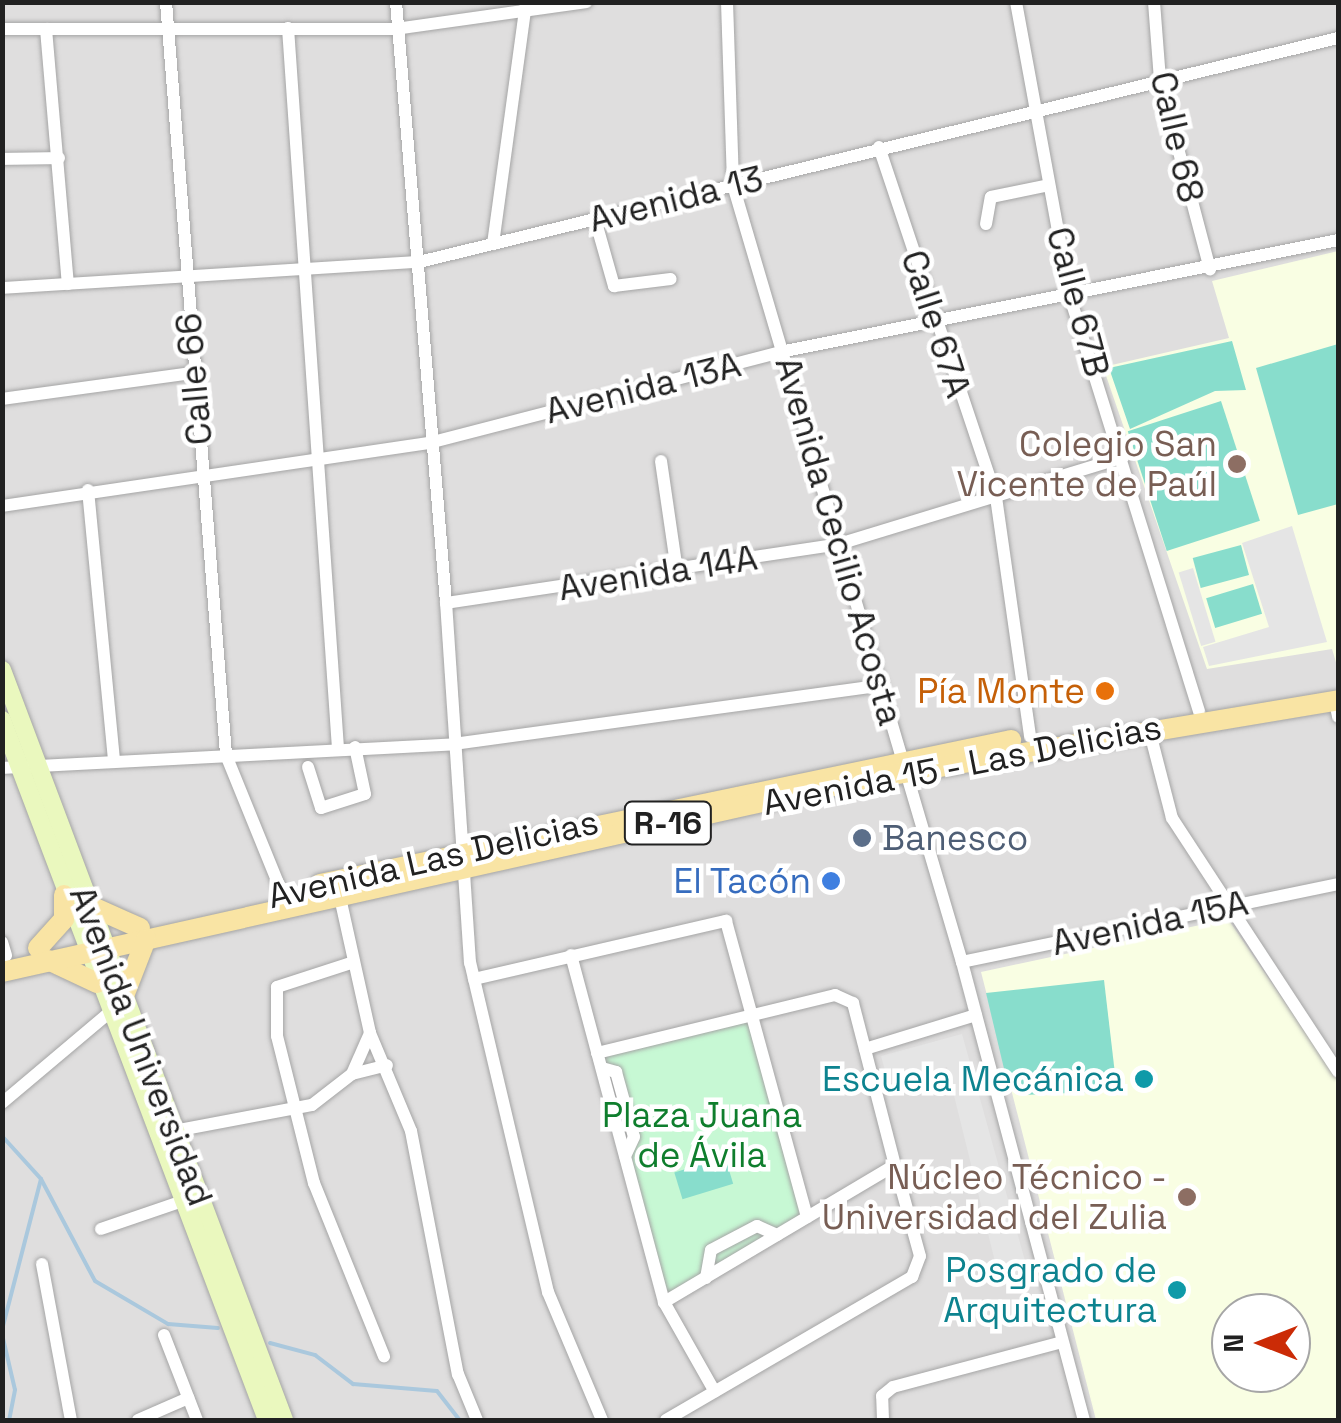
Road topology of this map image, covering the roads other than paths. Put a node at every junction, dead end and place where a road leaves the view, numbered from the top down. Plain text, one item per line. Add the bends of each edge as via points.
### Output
1 (166, 2) edge
2 (396, 2) edge
3 (586, 2) edge
4 (727, 2) edge
5 (1016, 2) edge
6 (1154, 2) edge
7 (526, 8) edge
8 (2, 28) edge
9 (288, 28) junction
10 (395, 28) junction
11 (46, 29) junction
12 (164, 30) junction
13 (1338, 38) edge
14 (1160, 80) junction
15 (1037, 109) junction
16 (879, 147) junction
17 (59, 158) junction
18 (2, 159) edge
19 (1049, 185) junction
20 (734, 186) junction
21 (595, 219) junction
22 (986, 224) dead end
23 (1338, 240) edge
24 (493, 244) junction
25 (419, 262) junction
26 (1210, 269) junction
27 (306, 272) junction
28 (185, 275) junction
29 (672, 279) dead end
30 (68, 284) junction
31 (2, 288) edge
32 (1070, 297) junction
33 (934, 321) junction
34 (784, 351) junction
35 (193, 374) junction
36 (2, 399) edge
37 (430, 443) junction
38 (1123, 457) junction
39 (319, 459) junction
40 (661, 461) dead end
41 (202, 476) junction
42 (88, 490) junction
43 (996, 497) junction
44 (2, 506) edge
45 (840, 544) junction
46 (677, 571) junction
47 (446, 603) junction
48 (2, 670) edge
49 (882, 685) junction
50 (1338, 701) edge
51 (1199, 711) junction
52 (2, 720) edge
53 (1148, 728) junction
54 (1030, 737) junction
55 (454, 744) junction
56 (355, 747) junction
57 (338, 748) junction
58 (226, 755) junction
59 (114, 761) junction
60 (904, 765) junction
61 (19, 767) edge
62 (308, 767) dead end
63 (462, 859) junction
64 (1338, 884) edge
65 (282, 893) junction
66 (339, 894) junction
67 (64, 895) junction
68 (86, 904) junction
69 (1234, 906) junction
70 (143, 933) junction
71 (90, 943) junction
72 (43, 954) junction
73 (571, 955) junction
74 (4, 957) edge
75 (354, 962) junction
76 (962, 962) junction
77 (474, 979) junction
78 (97, 983) junction
79 (116, 1006) junction
80 (976, 1015) junction
81 (753, 1018) junction
82 (370, 1034) junction
83 (865, 1049) junction
84 (598, 1053) junction
85 (387, 1065) junction
86 (1338, 1072) edge
87 (352, 1074) junction
88 (2, 1103) edge
89 (290, 1110) junction
90 (174, 1131) junction
91 (894, 1165) junction
92 (183, 1201) junction
93 (808, 1217) junction
94 (100, 1229) dead end
95 (778, 1235) junction
96 (42, 1264) dead end
97 (706, 1278) junction
98 (664, 1302) junction
99 (164, 1335) dead end
100 (1062, 1342) junction
101 (384, 1356) dead end
102 (714, 1392) junction
103 (188, 1398) junction
104 (71, 1420) edge
105 (138, 1420) edge
106 (198, 1420) edge
107 (267, 1420) edge
108 (284, 1420) edge
109 (477, 1420) edge
110 (602, 1420) edge
111 (666, 1420) edge
112 (883, 1420) edge
113 (1084, 1420) edge

1 - 12 street, Calle 66
2 - 10 street
3 - 7 street
4 - 20 street, Avenida Cecilio Acosta
5 - 15 street, Calle 67B
6 - 14 street, Calle 68
7 - 10 street
7 - 24 street
8 - 11 street
9 - 10 street
9 - 12 street
9 - 27 street
10 - 25 street
11 - 12 street
11 - 17 street
12 - 28 street, Calle 66
13 - 14 street, Avenida 13
14 - 15 street, Avenida 13
14 - 26 street, Calle 68
15 - 16 street, Avenida 13
15 - 19 street, Calle 67B
16 - 20 street, Avenida 13
16 - 33 street, Calle 67A
17 - 18 street
17 - 30 street
19 - 22 street via 991,197
19 - 32 street, Calle 67B
20 - 21 street, Avenida 13
20 - 34 street, Avenida Cecilio Acosta
21 - 24 street, Avenida 13
21 - 29 street via 614,286
23 - 26 street, Avenida 13A
24 - 25 street, Avenida 13
25 - 27 street, Avenida 13
25 - 37 street
26 - 32 street, Avenida 13A
27 - 28 street, Avenida 13
27 - 39 street
28 - 30 street, Avenida 13
28 - 35 street, Calle 66
30 - 31 street, Avenida 13
32 - 33 street, Avenida 13A
32 - 38 street, Calle 67B
33 - 34 street, Avenida 13A
33 - 43 street, Calle 67A
34 - 37 street, Avenida 13A
34 - 45 street, Avenida Cecilio Acosta
35 - 36 street
35 - 41 street, Calle 66
37 - 39 street, Avenida 13A
37 - 47 street
38 - 43 street, Avenida 14A
38 - 51 street, Calle 67B
39 - 41 street, Avenida 13A
39 - 57 street
40 - 46 street
41 - 42 street, Avenida 13A
41 - 58 street, Calle 66
42 - 44 street, Avenida 13A
42 - 59 street
43 - 45 street, Avenida 14A
43 - 54 street, Calle 67A
45 - 46 street, Avenida 14A
45 - 49 street, Avenida Cecilio Acosta
46 - 47 street, Avenida 14A
47 - 55 street
48 - 61 street, Avenida Universidad
49 - 55 street
49 - 60 street, Avenida Cecilio Acosta
50 - 51 main road, Avenida Las Delicias / R-16
50 - 53 main road, Avenida 15 - Las Delicias / R-16
51 - 54 main road, Avenida Las Delicias / R-16
52 - 61 street, Avenida Universidad
53 - 60 main road, Avenida 15 - Las Delicias / R-16
53 - 69 street via 1172,818
54 - 60 main road, Avenida Las Delicias / R-16
55 - 56 street
55 - 63 street
56 - 57 street
56 - 62 street via 365,794 321,808
57 - 58 street
58 - 59 street
58 - 65 street, Calle 66
59 - 61 street
60 - 63 main road, Avenida Las Delicias / R-16
60 - 76 street, Avenida Cecilio Acosta
61 - 67 street, Avenida Universidad
61 - 68 street, Avenida Universidad
63 - 65 main road, Avenida Las Delicias / R-16
63 - 66 main road, R-16
63 - 77 street
64 - 69 street, Avenida 15A
65 - 70 main road, Avenida Las Delicias / R-16
66 - 70 main road, R-16
66 - 75 street
67 - 71 street, Avenida Universidad
67 - 72 main road via 64,919
68 - 70 main road
68 - 71 street, Avenida Universidad
69 - 76 street, Avenida 15A
69 - 86 street
70 - 71 main road, Avenida Las Delicias / R-16
70 - 79 main road
71 - 72 main road, Avenida Las Delicias / R-16
71 - 78 street, Avenida Universidad
71 - 79 street, Avenida Universidad
72 - 74 main road, Avenida Las Delicias / R-16
72 - 78 main road
73 - 77 street
73 - 81 street via 726,922
73 - 84 street
75 - 82 street
75 - 89 street via 276,990
76 - 80 street, Avenida Cecilio Acosta
77 - 110 street via 548,1292
78 - 79 street, Avenida Universidad
79 - 88 street
79 - 90 street, Avenida Universidad
79 - 92 street, Avenida Universidad
80 - 83 street
80 - 100 street, Avenida Cecilio Acosta
81 - 83 street via 846,996
81 - 84 street
81 - 93 street
82 - 85 street
82 - 87 street
83 - 91 street
84 - 98 street
85 - 87 street
85 - 109 street via 411,1131 458,1374
87 - 89 street via 312,1105
89 - 90 street
89 - 101 street
90 - 108 street, Avenida Universidad
91 - 93 street
91 - 102 street via 920,1256 912,1277
92 - 94 street
92 - 107 street, Avenida Universidad
93 - 95 street
95 - 97 street
95 - 97 street via 757,1226 711,1250
96 - 104 street
97 - 98 street
98 - 102 street
99 - 103 street
100 - 112 street via 893,1387 882,1396
100 - 113 street, Avenida Cecilio Acosta
102 - 111 street
103 - 105 street
103 - 106 street

